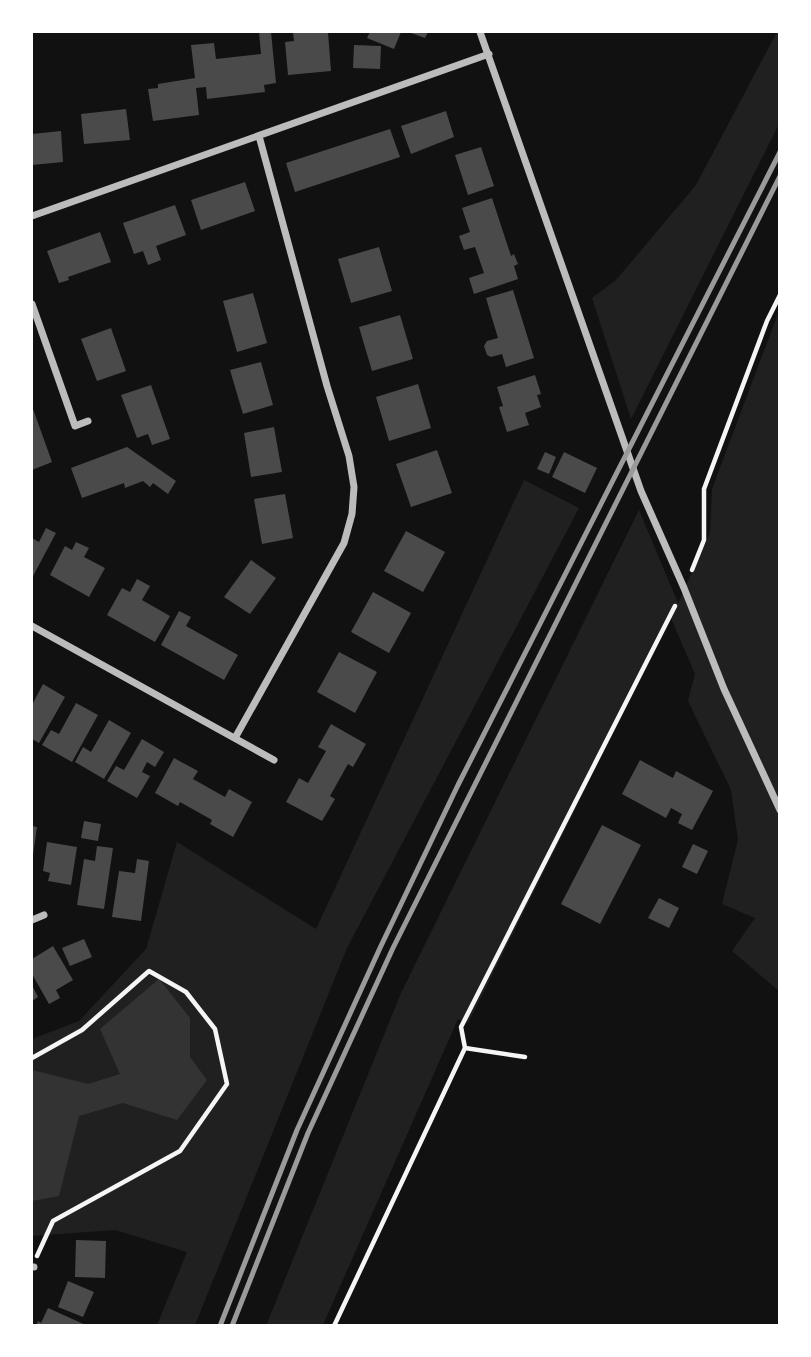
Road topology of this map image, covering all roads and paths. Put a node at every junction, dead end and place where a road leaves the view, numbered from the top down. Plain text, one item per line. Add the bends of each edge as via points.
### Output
1 (480, 32) edge
2 (489, 54) junction
3 (259, 136) junction
4 (32, 216) edge
5 (779, 295) edge
6 (32, 303) edge
7 (88, 421) dead end
8 (684, 588) junction
9 (32, 626) edge
10 (235, 738) junction
11 (274, 760) dead end
12 (779, 810) edge
13 (44, 915) dead end
14 (32, 920) edge
15 (465, 1048) junction
16 (525, 1057) dead end
17 (32, 1058) edge
18 (33, 1267) edge
19 (334, 1325) edge

1 - 2 street
2 - 3 street
2 - 8 street via 632,468
3 - 4 street
3 - 10 street via 354,487 344,543
5 - 8 path via 704,489 705,540
6 - 7 street via 75,425
8 - 12 street
8 - 15 path via 461,1027
9 - 10 street
10 - 11 street
13 - 14 street
15 - 16 path
15 - 19 path
17 - 18 path via 82,1030 149,971 186,992 215,1029 227,1084 180,1152 53,1221

